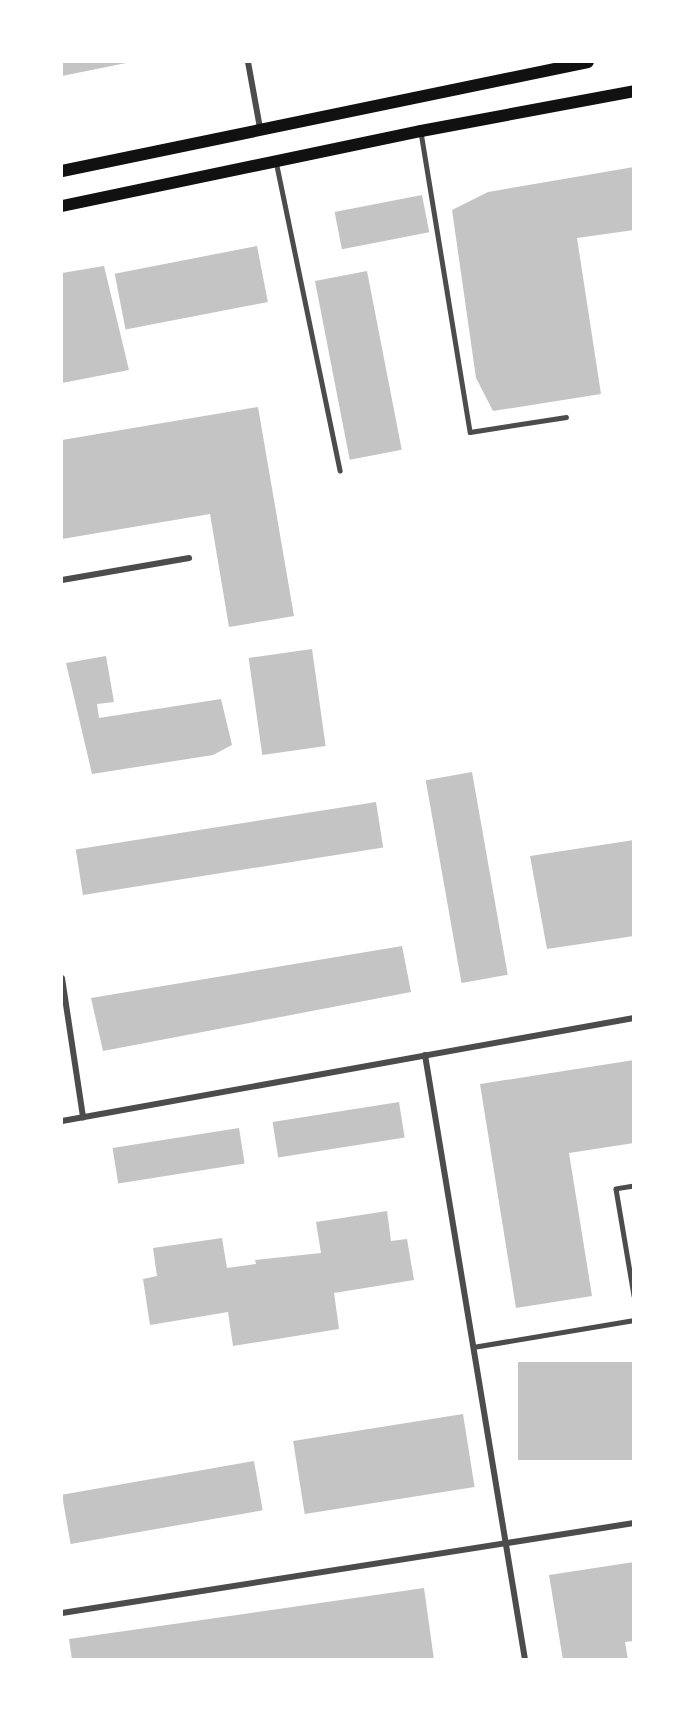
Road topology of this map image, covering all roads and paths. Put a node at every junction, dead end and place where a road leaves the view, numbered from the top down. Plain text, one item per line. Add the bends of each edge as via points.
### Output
1 (248, 62) edge
2 (588, 62) edge
3 (633, 91) edge
4 (260, 129) junction
5 (421, 131) junction
6 (276, 160) junction
7 (62, 171) edge
8 (62, 206) edge
9 (566, 417) dead end
10 (340, 470) dead end
11 (189, 558) dead end
12 (62, 580) edge
13 (62, 978) edge
14 (633, 1018) edge
15 (425, 1055) junction
16 (83, 1117) junction
17 (62, 1121) edge
18 (633, 1186) edge
19 (633, 1295) edge
20 (633, 1320) edge
21 (472, 1347) junction
22 (633, 1523) edge
23 (505, 1545) junction
24 (62, 1613) edge
25 (525, 1659) edge

1 - 4 street
2 - 4 main road
3 - 5 main road
4 - 7 main road
5 - 6 main road
5 - 9 lane via 470,432
6 - 8 main road
6 - 10 lane
11 - 12 street
13 - 16 street
14 - 15 street
15 - 16 street
15 - 21 street
16 - 17 street
18 - 19 lane via 616,1189
20 - 21 lane
21 - 23 street
22 - 23 street
23 - 24 street
23 - 25 street

